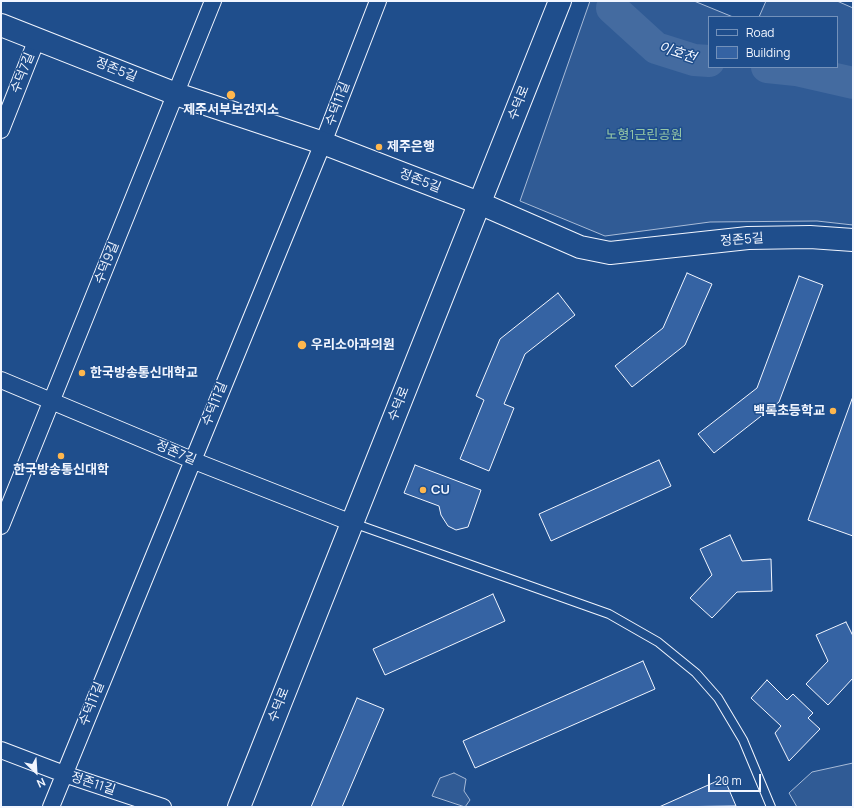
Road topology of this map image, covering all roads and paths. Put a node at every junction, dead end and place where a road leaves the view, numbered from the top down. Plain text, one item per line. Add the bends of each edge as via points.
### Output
1 (213, 1) edge
2 (378, 1) edge
3 (560, 1) edge
4 (1, 25) edge
5 (37, 39) junction
6 (176, 94) junction
7 (1, 130) edge
8 (323, 143) junction
9 (478, 203) junction
10 (853, 240) edge
11 (1, 380) edge
12 (51, 401) junction
13 (192, 460) junction
14 (352, 523) junction
15 (1, 526) edge
16 (1, 750) edge
17 (64, 774) junction
18 (51, 807) edge
19 (163, 807) edge
20 (238, 807) edge
21 (772, 807) edge

1 - 6 street, 수덕9길
2 - 8 street, 수덕11길
3 - 9 street, 수덕로
4 - 5 street, 정존5길
5 - 6 street, 정존5길
5 - 7 street, 수덕7길
6 - 8 street, 정존5길
6 - 12 street, 수덕9길
8 - 9 street, 정존5길
8 - 13 street, 수덕11길
9 - 10 street, 정존5길 via 580,247 610,254 748,238 810,237
9 - 14 street, 수덕로
11 - 12 street, 정존7길
12 - 13 street, 정존7길
12 - 15 street, 수덕9길
13 - 14 street, 정존7길
13 - 17 street, 수덕11길
14 - 20 street, 수덕로
14 - 21 lane via 609,614 658,642 696,673 718,698 743,740
16 - 17 street, 정존11길
17 - 18 street, 수덕11길
17 - 19 street, 정존11길

